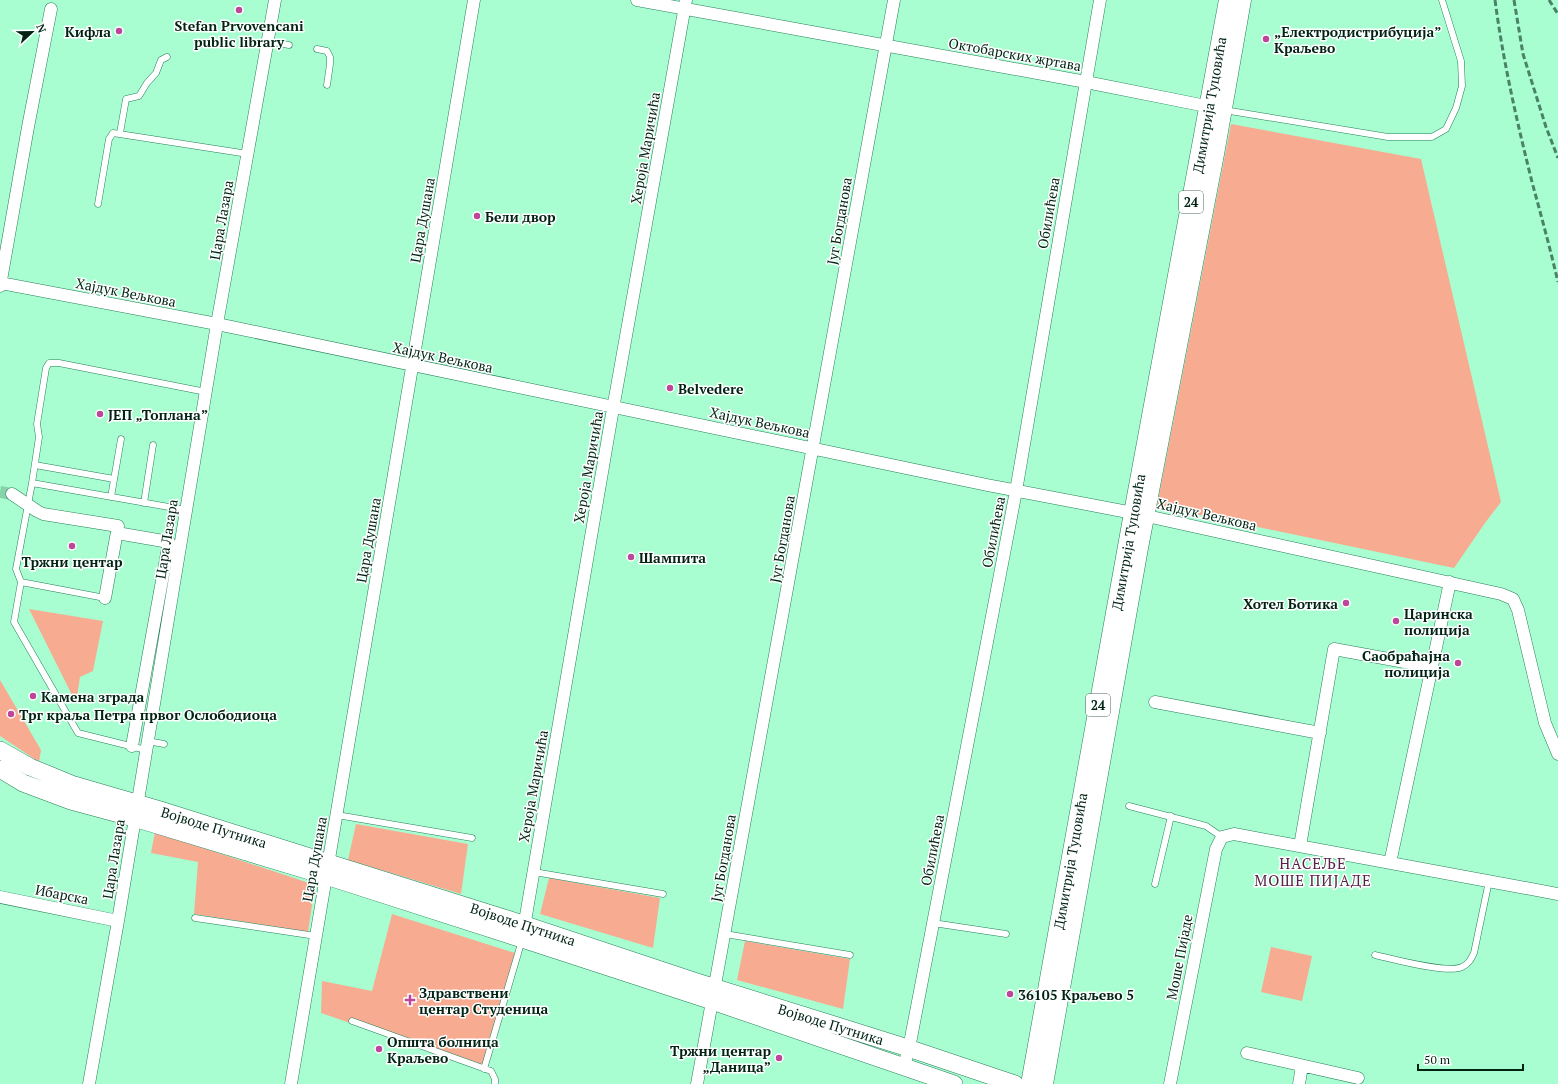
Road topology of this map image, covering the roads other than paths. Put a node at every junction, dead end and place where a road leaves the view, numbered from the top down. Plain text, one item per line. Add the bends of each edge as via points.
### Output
1 (275, 0) edge
2 (474, 0) edge
3 (637, 0) edge
4 (894, 0) edge
5 (1100, 0) edge
6 (1228, 0) edge
7 (1242, 0) edge
8 (1442, 0) edge
9 (685, 5) edge
10 (51, 9) dead end
11 (267, 41) junction
12 (289, 44) dead end
13 (886, 46) junction
14 (317, 49) dead end
15 (167, 57) dead end
16 (1086, 82) junction
17 (327, 86) dead end
18 (1216, 108) junction
19 (120, 133) junction
20 (248, 154) junction
21 (98, 204) dead end
22 (0, 284) edge
23 (217, 324) junction
24 (413, 366) junction
25 (206, 392) junction
26 (613, 407) junction
27 (121, 439) dead end
28 (153, 445) dead end
29 (813, 449) junction
30 (35, 465) junction
31 (114, 479) junction
32 (32, 483) junction
33 (1016, 491) junction
34 (12, 494) tunnel mouth
35 (111, 497) junction
36 (144, 503) junction
37 (28, 504) junction
38 (186, 510) junction
39 (1139, 514) junction
40 (117, 533) junction
41 (21, 582) junction
42 (1450, 582) junction
43 (106, 598) joint
44 (1432, 667) junction
45 (1155, 702) dead end
46 (1320, 733) junction
47 (164, 744) dead end
48 (132, 746) junction
49 (146, 746) junction
50 (0, 750) edge
51 (1558, 754) edge
52 (0, 769) edge
53 (1129, 806) dead end
54 (136, 810) junction
55 (337, 815) junction
56 (1171, 816) junction
57 (1222, 837) junction
58 (472, 838) dead end
59 (1300, 846) junction
60 (1390, 863) junction
61 (328, 869) junction
62 (534, 872) junction
63 (1489, 881) junction
64 (1156, 884) dead end
65 (663, 894) dead end
66 (1558, 894) edge
67 (0, 897) edge
68 (194, 918) dead end
69 (118, 921) junction
70 (933, 923) junction
71 (523, 932) junction
72 (725, 934) junction
73 (1006, 934) dead end
74 (316, 936) junction
75 (850, 955) dead end
76 (1375, 955) dead end
77 (714, 994) junction
78 (352, 1021) dead end
79 (908, 1048) junction
80 (1247, 1053) dead end
81 (1034, 1057) junction
82 (1302, 1066) junction
83 (904, 1067) junction
84 (484, 1069) junction
85 (1358, 1078) dead end
86 (997, 1079) junction
87 (89, 1084) edge
88 (291, 1084) edge
89 (495, 1084) edge
90 (697, 1084) edge
91 (954, 1084) edge
92 (1015, 1084) edge
93 (1030, 1084) edge
94 (1044, 1084) edge
95 (1170, 1084) edge
96 (1299, 1084) edge

1 - 11 street, Цара Лазара
2 - 24 street, Цара Душана
3 - 9 street, Октобарских жртава
4 - 13 street, Југ Богданова
5 - 16 street, Обилићева
6 - 18 main road, Димитрија Туцовића / 24
7 - 18 main road, Димитрија Туцовића / 24
8 - 18 lane, Октобарских жртава via 1461,61 1462,86 1456,108 1446,129 1432,137 1388,137
9 - 13 street, Октобарских жртава
9 - 26 street, Хероја Маричића
10 - 22 street
11 - 12 lane
11 - 20 street, Цара Лазара
13 - 16 street, Октобарских жртава
13 - 29 street, Југ Богданова
14 - 17 lane via 327,51 330,57
15 - 19 lane via 161,60 156,73 139,96 126,99
16 - 18 street, Октобарских жртава
16 - 33 street, Обилићева
18 - 39 main road, Димитрија Туцовића / 24
19 - 20 lane
19 - 21 lane via 113,133 109,138
20 - 23 street, Цара Лазара
22 - 23 street, Хајдук Вељкова
23 - 24 street, Хајдук Вељкова
23 - 25 street, Цара Лазара
24 - 26 street, Хајдук Вељкова
24 - 55 street, Цара Душана
25 - 30 lane via 49,363 37,424 40,437
25 - 38 street, Цара Лазара
26 - 29 street, Хајдук Вељкова
26 - 62 street, Хероја Маричића
27 - 31 lane
28 - 36 lane
29 - 33 street, Хајдук Вељкова
29 - 72 street, Југ Богданова
30 - 31 lane
30 - 32 lane
31 - 35 lane
32 - 35 lane
32 - 37 lane
33 - 39 street, Хајдук Вељкова
33 - 70 street, Обилићева
34 - 37 street
35 - 36 lane
36 - 38 lane
37 - 40 street via 43,514 118,526
37 - 41 lane via 16,569
38 - 49 street, Цара Лазара
39 - 42 street, Хајдук Вељкова
39 - 81 main road, Димитрија Туцовића / 24
39 - 94 main road, Димитрија Туцовића / 24
40 - 43 street
40 - 48 street, Цара Лазара via 169,542
41 - 43 lane
41 - 48 lane via 14,622 78,733
42 - 44 street
42 - 51 street, Хајдук Вељкова via 1513,599 1518,610 1545,723
44 - 46 street via 1334,649
44 - 60 street
45 - 46 street
46 - 59 street
47 - 49 lane
48 - 49 lane
49 - 54 street, Цара Лазара
50 - 54 main road, Војводе Путника via 30,767
52 - 54 main road, Војводе Путника via 23,783 71,801
53 - 56 lane
54 - 61 main road, Војводе Путника
54 - 69 street, Цара Лазара
55 - 58 lane
55 - 61 street, Цара Душана
56 - 57 lane via 1206,826
56 - 64 lane
57 - 59 street via 1234,834
57 - 95 street, Моше Пијаде via 1216,849
59 - 60 street
60 - 63 street
61 - 71 main road, Војводе Путника
61 - 74 street, Цара Душана
62 - 65 lane
62 - 71 street, Хероја Маричића
63 - 66 street
63 - 76 lane via 1474,953 1469,963 1461,968 1442,969
67 - 69 street, Ибарска
68 - 74 lane
69 - 87 street, Цара Лазара
70 - 73 lane
70 - 79 street, Обилићева
71 - 77 main road, Војводе Путника
71 - 84 lane
72 - 75 lane
72 - 77 street, Југ Богданова
74 - 88 street, Цара Душана
77 - 79 main road, Војводе Путника
77 - 83 main road, Војводе Путника
77 - 90 street, Југ Богданова
78 - 84 lane
79 - 83 street, Обилићева
79 - 86 main road, Војводе Путника
80 - 82 street
81 - 86 main road via 1028,1069 1020,1076
81 - 93 main road, Димитрија Туцовића / 24
82 - 85 street
82 - 96 street
83 - 91 main road, Војводе Путника
84 - 89 lane via 494,1075
86 - 92 main road, Војводе Путника

